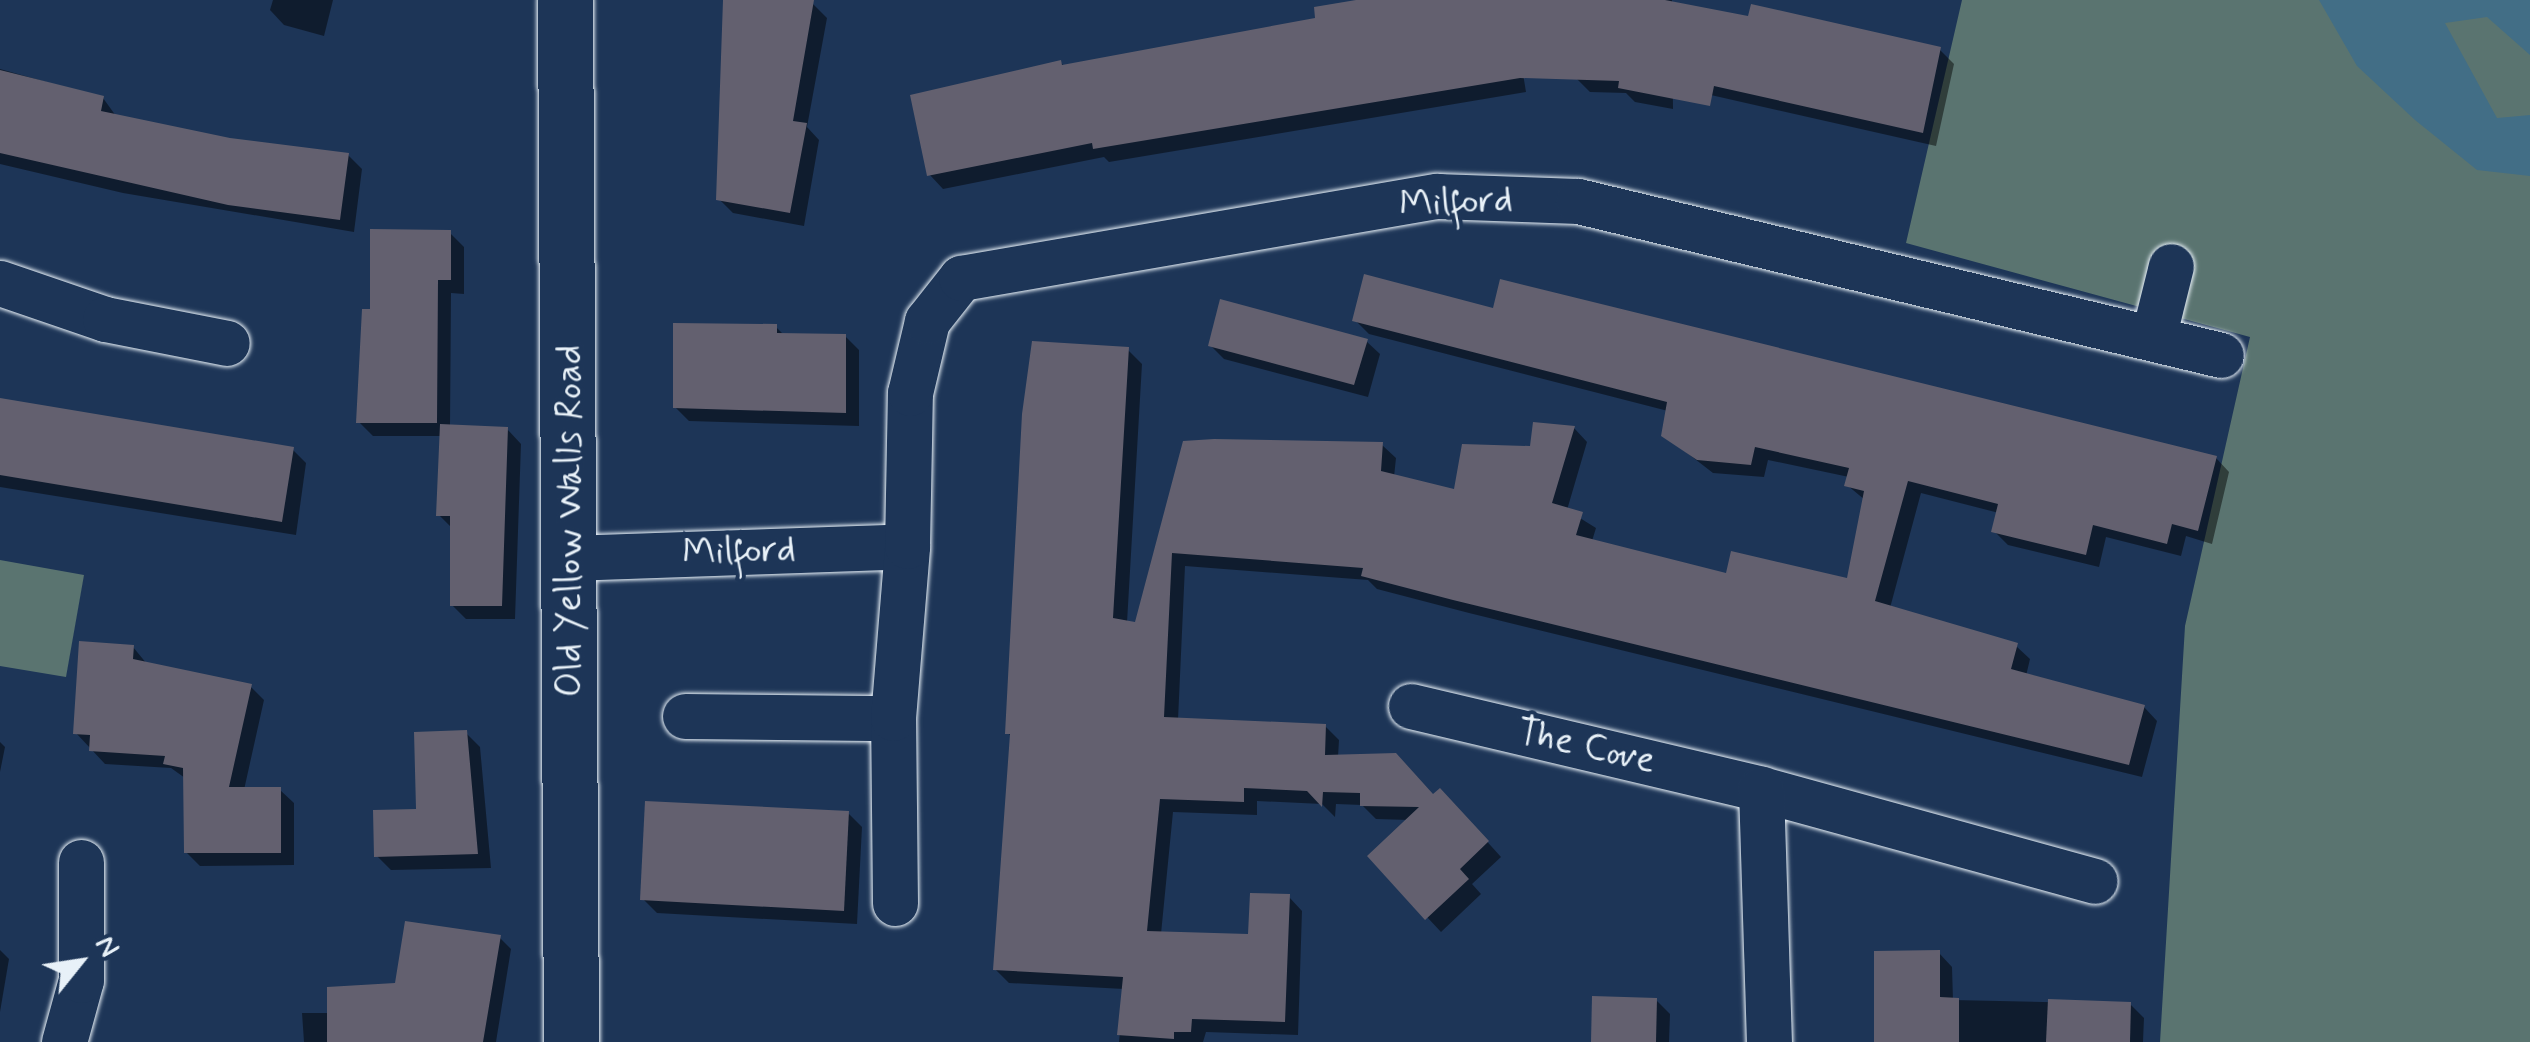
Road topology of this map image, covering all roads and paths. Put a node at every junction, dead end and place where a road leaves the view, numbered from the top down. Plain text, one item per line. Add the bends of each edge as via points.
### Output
1 (565, 0) edge
2 (2171, 266) dead end
3 (0, 283) edge
4 (2153, 338) junction
5 (227, 343) dead end
6 (2221, 355) dead end
7 (907, 546) junction
8 (570, 558) junction
9 (1411, 706) dead end
10 (684, 716) dead end
11 (892, 718) junction
12 (1761, 789) junction
13 (81, 862) dead end
14 (2095, 881) dead end
15 (895, 903) dead end
16 (64, 1042) edge
17 (571, 1042) edge
18 (1769, 1042) edge

1 - 8 street, Old Yellow Walls Road
2 - 4 street
3 - 5 street via 105,319
4 - 6 street, Milford
4 - 7 street, Milford via 1578,201 1437,196 961,278 927,322 910,394
7 - 8 street, Milford
7 - 11 street, Milford
8 - 17 street, Old Yellow Walls Road
9 - 12 street, The Cove
10 - 11 street
11 - 15 street, Milford
12 - 14 street, The Cove
12 - 18 street
13 - 16 street via 81,980

